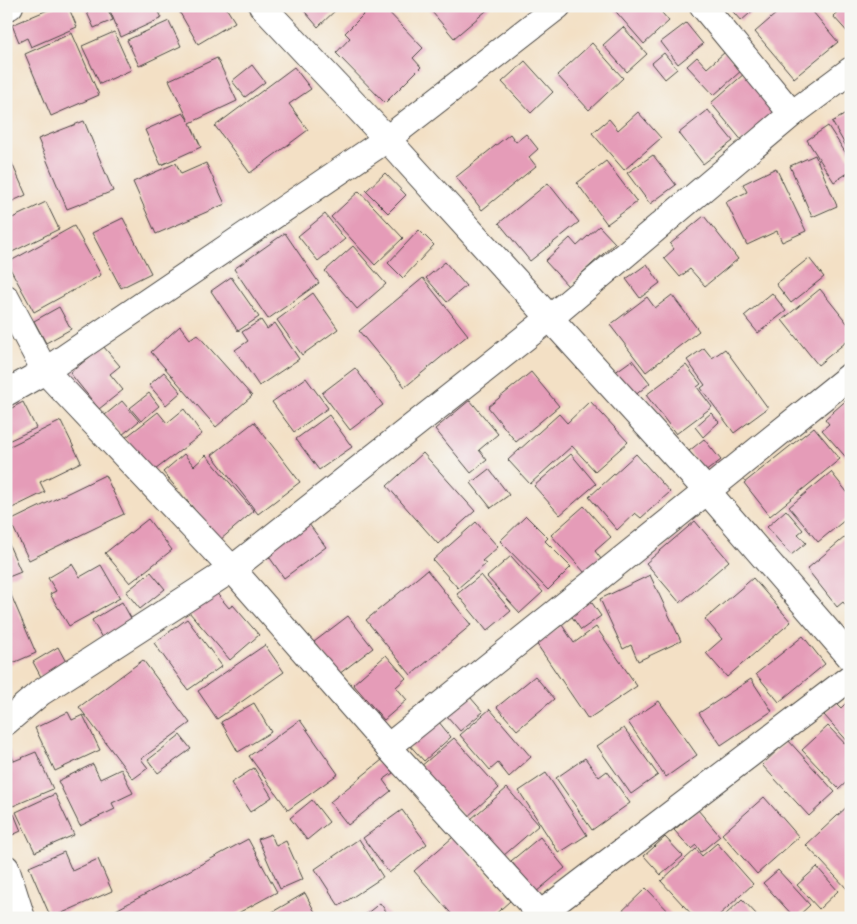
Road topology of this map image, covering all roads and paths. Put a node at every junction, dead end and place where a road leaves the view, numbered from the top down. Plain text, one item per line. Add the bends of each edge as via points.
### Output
1 (10, 6) edge
2 (262, 6) edge
3 (558, 6) edge
4 (703, 6) edge
5 (6, 8) edge
6 (851, 70) edge
7 (792, 114) junction
8 (387, 139) junction
9 (6, 298) edge
10 (550, 318) junction
11 (44, 371) junction
12 (851, 375) edge
13 (6, 393) edge
14 (707, 491) junction
15 (232, 569) junction
16 (851, 658) edge
17 (851, 677) edge
18 (6, 722) edge
19 (388, 747) junction
20 (6, 868) edge
21 (540, 916) edge
22 (22, 918) edge

1 - 5 street
2 - 8 street
3 - 8 street
4 - 7 street
6 - 7 street
7 - 10 street
8 - 10 street
8 - 11 street
9 - 11 street
10 - 14 street
10 - 15 street
11 - 13 street
11 - 15 street
12 - 14 street
14 - 16 street
14 - 19 street
15 - 18 street via 40,693
15 - 19 street
17 - 21 street
19 - 21 street
20 - 22 street

